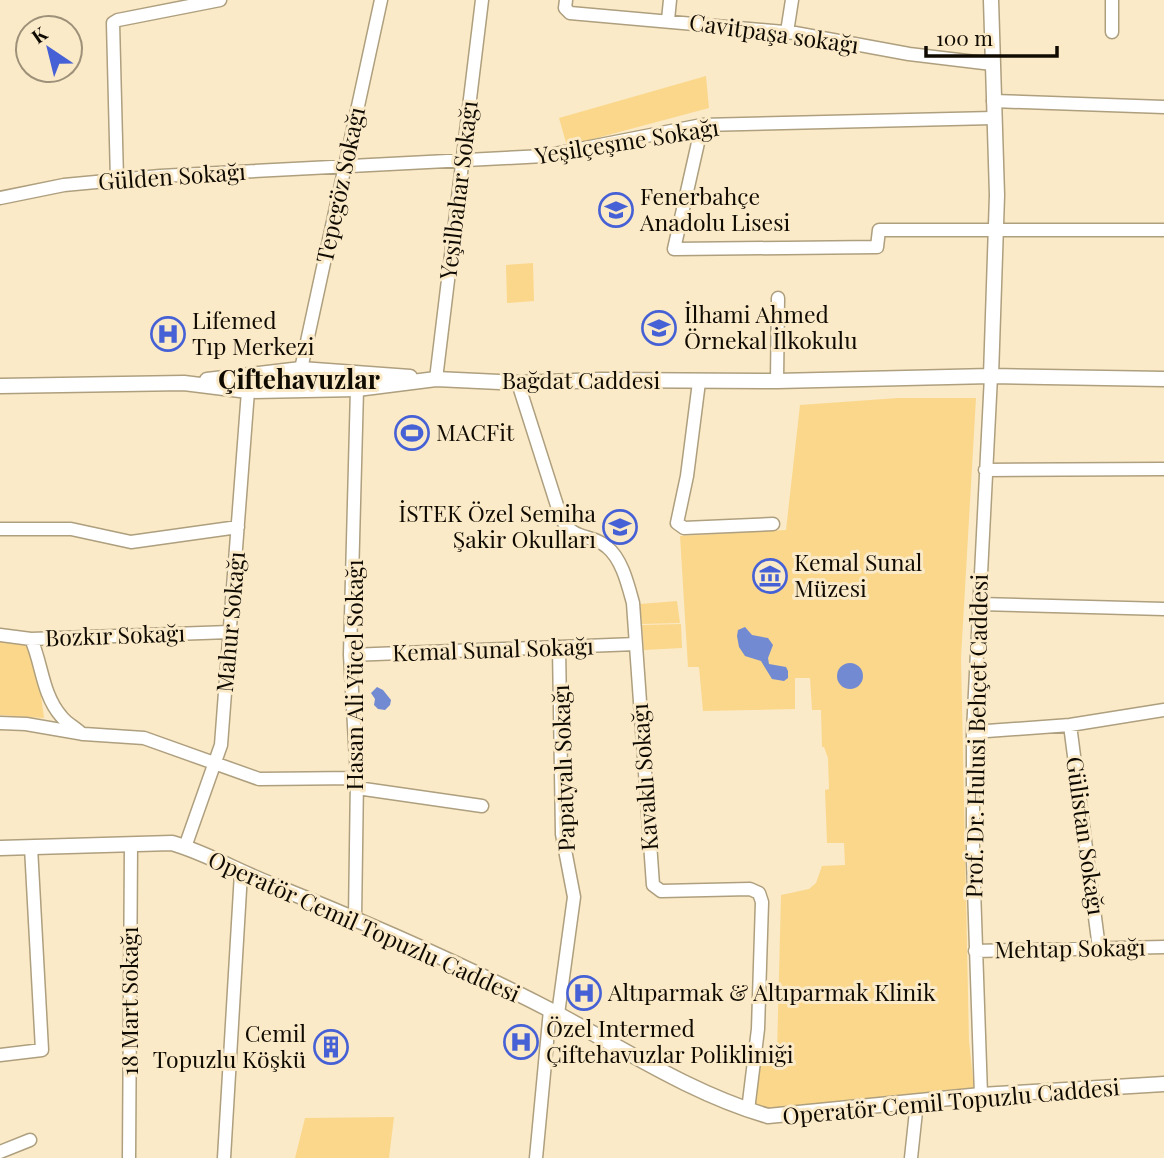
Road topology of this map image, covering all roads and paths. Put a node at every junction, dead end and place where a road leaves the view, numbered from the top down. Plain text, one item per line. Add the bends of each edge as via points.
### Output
1 (220, 0) edge
2 (381, 0) edge
3 (482, 0) edge
4 (566, 0) edge
5 (670, 0) edge
6 (792, 0) edge
7 (991, 0) edge
8 (1112, 0) edge
9 (174, 5) edge
10 (668, 20) junction
11 (787, 32) junction
12 (1112, 32) dead end
13 (992, 64) junction
14 (993, 101) junction
15 (1164, 107) edge
16 (993, 118) junction
17 (702, 125) junction
18 (463, 159) junction
19 (345, 167) junction
20 (117, 180) junction
21 (0, 198) edge
22 (1164, 230) edge
23 (996, 231) junction
24 (778, 298) dead end
25 (300, 369) junction
26 (991, 376) junction
27 (436, 379) junction
28 (1164, 379) edge
29 (777, 381) junction
30 (699, 382) junction
31 (184, 383) junction
32 (518, 383) junction
33 (0, 386) edge
34 (356, 389) junction
35 (248, 391) junction
36 (1164, 469) edge
37 (985, 470) junction
38 (773, 523) dead end
39 (239, 527) junction
40 (0, 529) edge
41 (979, 604) junction
42 (1164, 608) edge
43 (230, 632) junction
44 (0, 635) edge
45 (31, 639) junction
46 (636, 645) junction
47 (559, 647) junction
48 (350, 655) junction
49 (1164, 710) edge
50 (0, 723) edge
51 (1070, 725) junction
52 (973, 732) junction
53 (83, 734) junction
54 (215, 764) junction
55 (357, 783) junction
56 (481, 806) dead end
57 (131, 844) junction
58 (32, 847) junction
59 (185, 847) junction
60 (0, 848) edge
61 (241, 873) junction
62 (355, 919) junction
63 (1164, 947) edge
64 (1099, 948) junction
65 (975, 951) junction
66 (554, 1012) junction
67 (0, 1055) edge
68 (1164, 1084) edge
69 (981, 1095) junction
70 (918, 1102) junction
71 (747, 1110) junction
72 (30, 1140) dead end
73 (0, 1152) edge
74 (129, 1158) edge
75 (224, 1158) edge
76 (536, 1158) edge
77 (911, 1158) edge

1 - 9 street
2 - 19 street, Tepegöz Sokağı
3 - 18 street, Yeşilbahar Sokağı
4 - 10 street, Cavitpaşa sokağı via 565,9 570,13
5 - 10 street
6 - 11 street
7 - 13 main road
8 - 12 street
9 - 20 street via 112,25
10 - 11 street, Cavitpaşa sokağı
11 - 13 street, Cavitpaşa sokağı
13 - 14 main road
14 - 15 street
14 - 16 main road
16 - 17 street, Yeşilçeşme Sokağı
16 - 23 main road
17 - 18 street, Yeşilçeşme Sokağı via 544,156
17 - 23 street via 674,249 877,247 879,230
18 - 19 street, Yeşilçeşme Sokağı
18 - 27 street, Yeşilbahar Sokağı
19 - 20 street, Gülden Sokağı
19 - 25 street, Tepegöz Sokağı
20 - 21 street, Gülden Sokağı
22 - 23 street
23 - 26 main road
24 - 29 street
25 - 27 main road
25 - 31 main road
26 - 28 main road, Bağdat Caddesi
26 - 29 main road, Bağdat Caddesi
26 - 37 street, Prof. Dr. Hulusi Behçet Caddesi
27 - 32 main road, Bağdat Caddesi
27 - 34 main road, Bağdat Caddesi
29 - 30 main road, Bağdat Caddesi
30 - 32 main road, Bağdat Caddesi
30 - 38 street via 677,523 684,528
31 - 33 main road, Bağdat Caddesi
31 - 35 main road, Bağdat Caddesi
32 - 46 street, Kavaklı Sokağı via 561,518 570,531 609,548 627,580
34 - 35 main road, Bağdat Caddesi
34 - 48 street, Hasan Ali Yücel Sokağı
35 - 39 street, Mahur Sokağı
36 - 37 street
37 - 41 street, Prof. Dr. Hulusi Behçet Caddesi
39 - 40 street via 131,542 71,529
39 - 43 street, Mahur Sokağı
41 - 42 street
41 - 52 street, Prof. Dr. Hulusi Behçet Caddesi
43 - 45 street, Bozkır Sokağı
43 - 54 street, Mahur Sokağı
44 - 45 street, Bozkır Sokağı
45 - 53 street via 45,687 61,716
46 - 47 street, Kemal Sunal Sokağı
46 - 71 street, Kavaklı Sokağı via 653,885 661,891 750,889 759,893 762,902 758,1029
47 - 48 street, Kemal Sunal Sokağı
47 - 66 street, Papatyalı Sokağı via 562,834 574,897
48 - 55 street, Hasan Ali Yücel Sokağı
49 - 51 street
50 - 53 street
51 - 52 street
51 - 64 street, Gülistan Sokağı
52 - 65 street, Prof. Dr. Hulusi Behçet Caddesi
53 - 54 street via 144,738
54 - 55 street via 259,779
54 - 59 street, Mahur Sokağı
55 - 56 street
55 - 62 street, Hasan Ali Yücel Sokağı
57 - 58 main road, Operatör Cemil Topuzlu Caddesi
57 - 59 main road, Operatör Cemil Topuzlu Caddesi
57 - 74 street, 18 Mart Sokağı
58 - 60 main road, Operatör Cemil Topuzlu Caddesi
58 - 67 street via 42,1050
59 - 61 main road, Operatör Cemil Topuzlu Caddesi
61 - 62 main road, Operatör Cemil Topuzlu Caddesi
61 - 75 street
62 - 66 main road, Operatör Cemil Topuzlu Caddesi
63 - 64 street, Mehtap Sokağı
64 - 65 street, Mehtap Sokağı
65 - 69 street, Prof. Dr. Hulusi Behçet Caddesi
66 - 71 main road, Operatör Cemil Topuzlu Caddesi via 657,1070
66 - 76 street, Papatyalı Sokağı
68 - 69 main road, Operatör Cemil Topuzlu Caddesi
69 - 70 main road, Operatör Cemil Topuzlu Caddesi
70 - 71 main road, Operatör Cemil Topuzlu Caddesi via 768,1116
70 - 77 street
72 - 73 street

